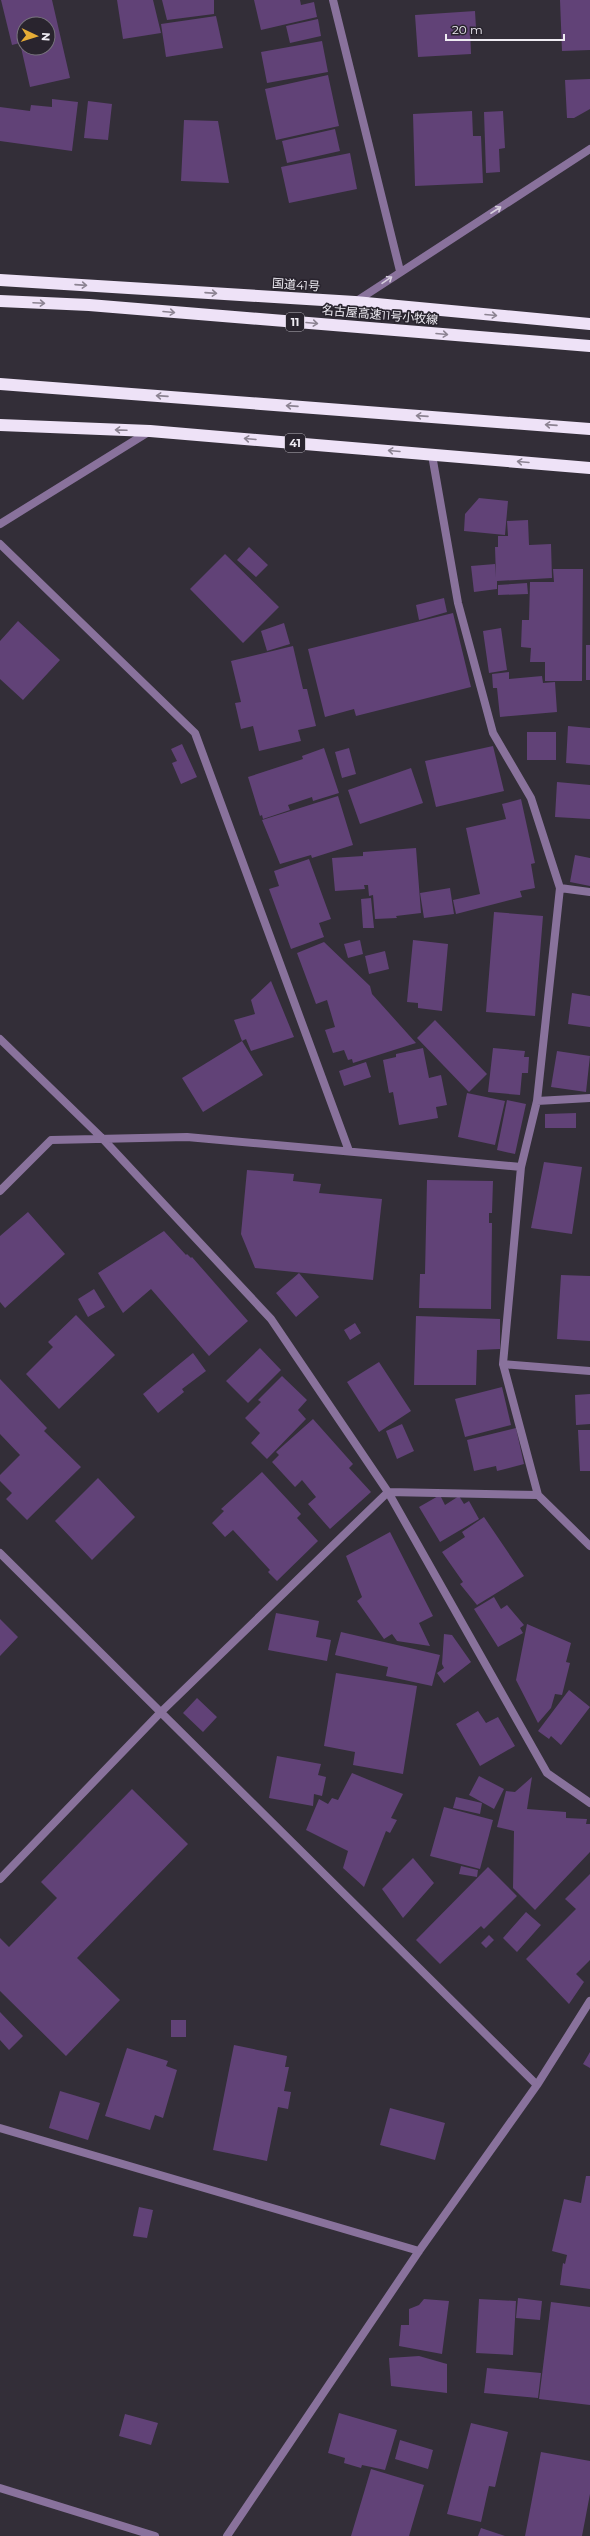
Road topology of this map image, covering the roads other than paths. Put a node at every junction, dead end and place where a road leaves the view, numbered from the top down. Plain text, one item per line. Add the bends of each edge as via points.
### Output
1 (333, 0) edge
2 (590, 149) edge
3 (400, 271) junction
4 (0, 280) edge
5 (0, 301) edge
6 (355, 302) junction
7 (590, 324) edge
8 (590, 346) edge
9 (0, 384) edge
10 (0, 425) edge
11 (590, 429) edge
12 (150, 431) junction
13 (432, 455) junction
14 (590, 468) edge
15 (0, 524) edge
16 (0, 544) edge
17 (560, 888) junction
18 (590, 892) edge
19 (0, 1039) edge
20 (590, 1098) edge
21 (537, 1101) junction
22 (103, 1139) junction
23 (349, 1151) junction
24 (521, 1167) junction
25 (0, 1191) edge
26 (503, 1364) junction
27 (590, 1371) edge
28 (388, 1492) junction
29 (538, 1495) junction
30 (590, 1546) edge
31 (0, 1552) edge
32 (160, 1713) junction
33 (590, 1802) edge
34 (0, 1879) edge
35 (590, 2001) edge
36 (537, 2085) junction
37 (0, 2128) edge
38 (419, 2251) junction
39 (0, 2488) edge
40 (155, 2536) edge
41 (227, 2536) edge

1 - 3 street
3 -> 2 street
6 -> 3 street
4 -> 6 highway, 国道41号
5 -> 8 highway, 名古屋高速11号小牧線 / 11 via 89,305
6 -> 7 highway, 国道41号
11 -> 9 highway
12 -> 10 highway, 41
13 -> 12 highway, 41
12 - 15 street
14 -> 13 highway, 41
13 - 17 street via 458,603 493,733 531,798
16 - 23 street via 195,733
17 - 18 street
17 - 21 street
19 - 22 street
20 - 21 street
21 - 24 street
22 - 23 street via 187,1137
22 - 25 street via 51,1140
22 - 28 street via 271,1319
23 - 24 street
24 - 26 street
26 - 27 street
26 - 29 street
28 - 29 street
28 - 32 street
28 - 33 street via 547,1773
29 - 30 street
31 - 32 street
32 - 34 street
32 - 36 street
35 - 36 street
36 - 38 street
37 - 38 street
38 - 41 street
39 - 40 street

